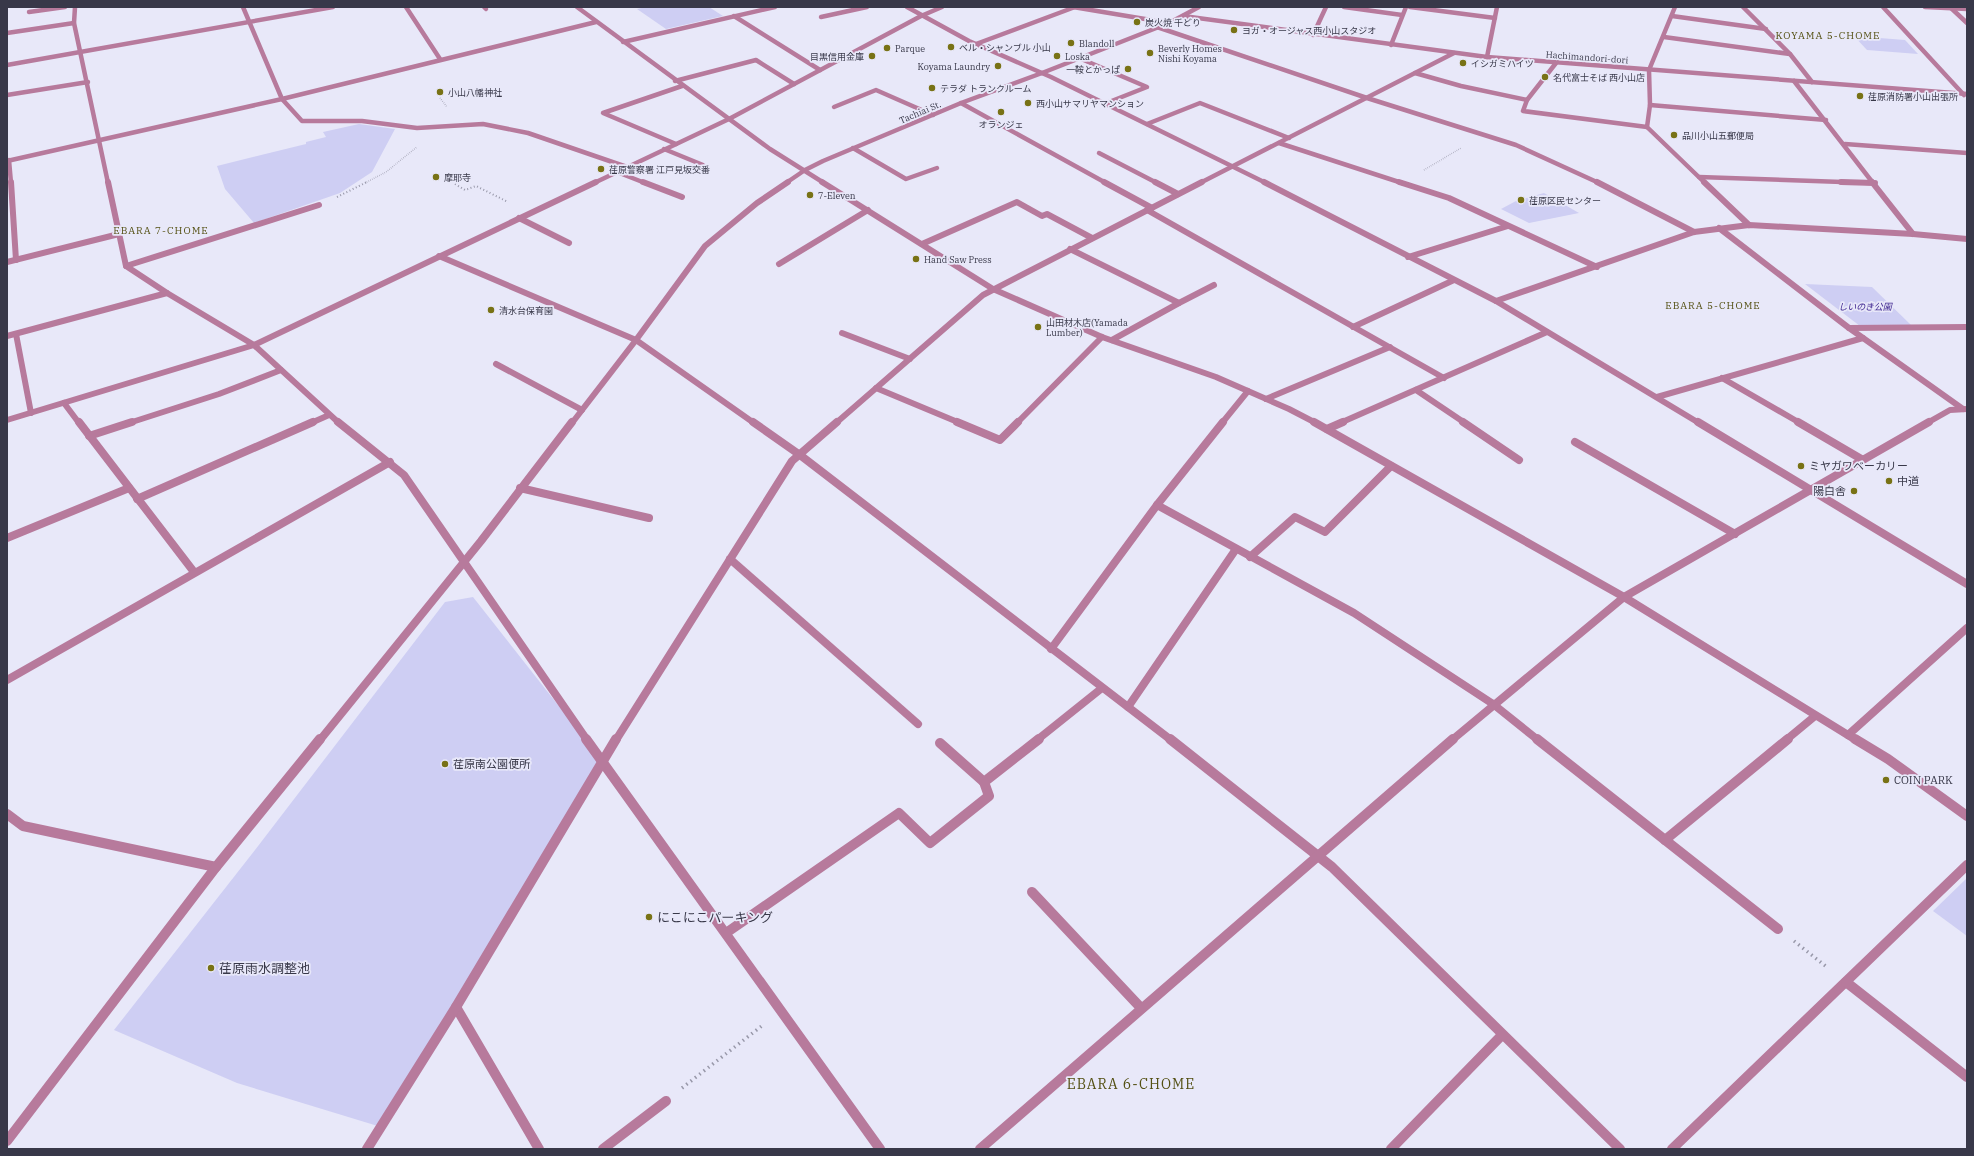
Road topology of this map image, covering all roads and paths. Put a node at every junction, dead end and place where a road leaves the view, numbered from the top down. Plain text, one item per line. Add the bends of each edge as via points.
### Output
1 (65, 7) edge
2 (75, 7) edge
3 (243, 7) edge
4 (333, 7) edge
5 (406, 7) edge
6 (577, 7) edge
7 (752, 7) edge
8 (775, 7) edge
9 (867, 7) edge
10 (906, 7) edge
11 (942, 7) edge
12 (1074, 7) edge
13 (1198, 7) edge
14 (1326, 7) edge
15 (1344, 7) edge
16 (1406, 7) edge
17 (1410, 7) edge
18 (1497, 7) edge
19 (1675, 7) edge
20 (1743, 7) edge
21 (1883, 7) edge
22 (1925, 7) edge
23 (1951, 8) junction
24 (1967, 9) edge
25 (758, 11) junction
26 (29, 12) dead end
27 (1402, 15) junction
28 (734, 16) junction
29 (921, 16) junction
30 (1183, 16) junction
31 (1672, 16) junction
32 (821, 17) dead end
33 (1495, 18) junction
34 (249, 22) junction
35 (596, 22) junction
36 (74, 23) junction
37 (1169, 23) junction
38 (1967, 23) edge
39 (1157, 28) junction
40 (1766, 29) junction
41 (7, 33) edge
42 (1313, 35) junction
43 (1664, 37) junction
44 (624, 42) junction
45 (976, 44) junction
46 (1391, 45) junction
47 (81, 52) junction
48 (1454, 53) junction
49 (1790, 54) junction
50 (1487, 57) junction
51 (1079, 58) junction
52 (440, 59) junction
53 (1556, 63) junction
54 (7, 65) edge
55 (820, 70) junction
56 (1649, 70) junction
57 (1042, 73) junction
58 (1415, 73) junction
59 (675, 80) junction
60 (1794, 81) junction
61 (88, 82) junction
62 (1812, 82) junction
63 (794, 84) junction
64 (682, 86) junction
65 (1965, 94) edge
66 (7, 95) edge
67 (1367, 98) junction
68 (282, 99) junction
69 (1967, 99) edge
70 (1527, 100) junction
71 (961, 104) junction
72 (1104, 104) junction
73 (1650, 105) junction
74 (834, 107) dead end
75 (933, 115) junction
76 (729, 119) junction
77 (1826, 120) junction
78 (1147, 124) junction
79 (442, 126) junction
80 (1648, 126) junction
81 (1483, 134) junction
82 (1289, 138) junction
83 (100, 140) junction
84 (1279, 143) junction
85 (676, 144) junction
86 (1845, 144) junction
87 (853, 148) junction
88 (664, 150) junction
89 (1099, 153) dead end
90 (1967, 153) edge
91 (8, 161) edge
92 (703, 165) dead end
93 (627, 166) junction
94 (1233, 166) junction
95 (936, 168) dead end
96 (805, 170) junction
97 (617, 172) junction
98 (1699, 177) junction
99 (1401, 183) junction
100 (1875, 183) junction
101 (455, 184) dead end
102 (1178, 194) junction
103 (682, 197) dead end
104 (9, 198) edge
105 (319, 205) joint
106 (1150, 209) junction
107 (868, 210) junction
108 (530, 213) junction
109 (519, 218) junction
110 (1749, 225) junction
111 (1508, 226) junction
112 (1719, 228) junction
113 (1694, 232) junction
114 (119, 234) junction
115 (1914, 234) junction
116 (1092, 238) junction
117 (1967, 239) edge
118 (569, 244) dead end
119 (922, 244) junction
120 (1070, 249) junction
121 (439, 256) junction
122 (1408, 257) junction
123 (16, 260) junction
124 (7, 262) edge
125 (779, 264) dead end
126 (126, 266) junction
127 (1597, 267) junction
128 (1454, 280) junction
129 (1214, 285) dead end
130 (994, 289) junction
131 (167, 293) junction
132 (1496, 301) junction
133 (1179, 303) junction
134 (1353, 327) junction
135 (1967, 327) edge
136 (1849, 328) junction
137 (1547, 332) junction
138 (842, 333) dead end
139 (16, 334) junction
140 (7, 336) edge
141 (1102, 337) junction
142 (1863, 338) junction
143 (636, 340) junction
144 (1112, 340) junction
145 (254, 345) junction
146 (1390, 347) junction
147 (910, 359) junction
148 (496, 364) dead end
149 (280, 370) junction
150 (1444, 378) junction
151 (1722, 378) junction
152 (876, 388) junction
153 (1416, 390) junction
154 (1248, 391) junction
155 (1657, 396) junction
156 (1266, 399) junction
157 (64, 403) junction
158 (582, 410) junction
159 (1965, 410) edge
160 (31, 413) junction
161 (329, 415) junction
162 (7, 420) edge
163 (1327, 429) junction
164 (89, 436) junction
165 (1575, 442) dead end
166 (800, 455) junction
167 (1519, 460) dead end
168 (1863, 460) junction
169 (390, 462) junction
170 (1391, 466) junction
171 (129, 488) junction
172 (520, 488) junction
173 (1811, 490) junction
174 (138, 499) junction
175 (1157, 505) junction
176 (649, 518) dead end
177 (1735, 534) junction
178 (7, 538) edge
179 (1236, 549) junction
180 (1250, 557) junction
181 (730, 559) junction
182 (464, 561) junction
183 (194, 572) junction
184 (1967, 584) edge
185 (1624, 597) junction
186 (1967, 628) edge
187 (1051, 649) junction
188 (7, 680) edge
189 (1102, 688) junction
190 (1493, 704) junction
191 (1128, 707) junction
192 (1815, 716) junction
193 (918, 724) dead end
194 (1848, 735) junction
195 (940, 743) dead end
196 (602, 761) junction
197 (984, 782) junction
198 (7, 814) edge
199 (1967, 816) edge
200 (1665, 840) junction
201 (1318, 856) junction
202 (1967, 865) edge
203 (216, 868) junction
204 (1032, 892) dead end
205 (1778, 929) joint
206 (726, 934) junction
207 (1846, 982) junction
208 (456, 1007) junction
209 (1141, 1008) junction
210 (781, 1011) junction
211 (1502, 1035) junction
212 (1967, 1077) edge
213 (666, 1101) joint
214 (7, 1141) edge
215 (372, 1146) edge
216 (539, 1149) edge
217 (603, 1149) edge
218 (880, 1149) edge
219 (980, 1149) edge
220 (1391, 1149) edge
221 (1620, 1149) edge
222 (1672, 1149) edge

1 - 26 street
2 - 36 street
3 - 34 street
4 - 34 street
5 - 52 street
6 - 35 street
7 - 25 street
8 - 25 street
9 - 32 street
10 - 29 street
11 - 29 street
12 - 37 street
12 - 45 street
13 - 30 street, Tachiai St.
14 - 42 street
15 - 27 street
16 - 27 street
17 - 33 street
18 - 33 street
19 - 31 street
20 - 40 street
21 - 65 street
22 - 23 street
23 - 24 street
23 - 38 street
25 - 28 street
27 - 46 street
28 - 44 street
28 - 55 street
29 - 45 street
29 - 55 street
30 - 37 street, Tachiai St.
30 - 42 street, Hachimandori-dori
31 - 40 street
31 - 43 street
33 - 50 street
34 - 47 street
34 - 68 street
35 - 44 street
35 - 52 street
36 - 41 street
36 - 47 street
37 - 39 street, Tachiai St.
39 - 51 street, Tachiai St.
39 - 67 street
40 - 49 street
42 - 46 street, Hachimandori-dori
43 - 49 street
43 - 56 street
44 - 59 street
45 - 57 street
46 - 48 street, Hachimandori-dori
47 - 54 street
47 - 61 street
48 - 50 street, Hachimandori-dori
48 - 58 street
49 - 62 street
50 - 53 street, Hachimandori-dori
51 - 57 street, Tachiai St.
51 - 72 street via 1147,87
52 - 68 street
53 - 56 street, Hachimandori-dori
53 - 70 street
55 - 63 street
56 - 60 street, Hachimandori-dori
56 - 73 street
57 - 71 street, Tachiai St.
57 - 72 street
58 - 67 street
58 - 70 street
59 - 63 street via 756,60
59 - 64 street
60 - 62 street, Hachimandori-dori
60 - 77 street
61 - 66 street
61 - 83 street
62 - 65 street, Hachimandori-dori
63 - 76 street
64 - 76 street
64 - 85 street via 603,113
65 - 69 street
67 - 81 street
67 - 82 street
68 - 79 street via 302,121 362,121 417,128
68 - 83 street
70 - 80 street via 1523,111
71 - 75 street, Tachiai St.
71 - 106 street
72 - 78 street
73 - 77 street
73 - 80 street
74 - 75 street via 876,90
75 - 87 street, Tachiai St.
76 - 85 street
76 - 96 street via 770,149
77 - 86 street
78 - 82 street via 1200,104
78 - 94 street
79 - 93 street via 483,124 528,134
79 - 105 path via 386,172 348,193
80 - 98 street
81 - 99 path
81 - 113 street via 1553,161
82 - 84 street
83 - 91 street
83 - 114 street
84 - 94 street
84 - 99 street
85 - 88 street
86 - 90 street
86 - 100 street
87 - 95 street via 906,179
87 - 96 street, Tachiai St.
88 - 92 street
88 - 93 street
89 - 102 street
91 - 104 street
93 - 97 street
94 - 102 street
94 - 122 street
96 - 107 street
96 - 143 street, Tachiai St. via 757,203 705,246
97 - 103 street
97 - 108 street
98 - 100 street
98 - 110 street
99 - 111 street via 1449,198
100 - 115 street
101 - 108 path via 465,190 476,186
102 - 106 street
104 - 123 street
105 - 126 street
106 - 116 street
106 - 134 street
107 - 119 street
107 - 125 street
108 - 109 street
109 - 118 street
109 - 121 street
110 - 112 street
110 - 115 street
111 - 122 street
111 - 127 street
112 - 113 street
112 - 136 street
113 - 127 street
114 - 123 street
114 - 126 street
115 - 117 street
116 - 119 street via 1047,214 1042,216 1017,202
116 - 120 street
119 - 130 street
120 - 130 street
120 - 133 street
121 - 143 street
121 - 145 street
122 - 128 street
123 - 124 street
126 - 131 street
127 - 132 street
128 - 132 street
128 - 134 street
129 - 133 street
130 - 141 street
130 - 147 street
131 - 139 street
131 - 145 street
132 - 137 street
133 - 144 street
134 - 146 street
135 - 136 street
136 - 142 street
137 - 150 street
137 - 155 street
138 - 147 street
139 - 140 street
139 - 160 street
141 - 144 street
141 - 152 street via 1000,440
142 - 151 street
142 - 159 street
143 - 158 street, Tachiai St.
143 - 166 street
144 - 154 street
145 - 149 street
145 - 157 street
146 - 150 street
146 - 156 street
147 - 152 street
148 - 158 street
149 - 161 street
149 - 164 street via 219,394
150 - 153 street
151 - 155 street
151 - 168 street
152 - 166 street
153 - 163 street
153 - 167 street
154 - 156 street
154 - 175 street
155 - 173 street
156 - 163 street
157 - 160 street
157 - 164 street
158 - 172 street, Tachiai St.
159 - 168 street via 1950,410
160 - 162 street
161 - 169 street
161 - 174 street
163 - 170 street
164 - 171 street
165 - 177 street
166 - 181 street via 792,461
166 - 187 street
168 - 173 street
169 - 182 street via 404,475
169 - 183 street
170 - 180 street via 1325,532 1295,517
170 - 185 street
171 - 174 street
171 - 178 street
172 - 176 street
172 - 182 street, Tachiai St.
173 - 177 street
173 - 184 street
174 - 183 street
175 - 179 street
175 - 187 street
177 - 185 street
179 - 180 street
179 - 191 street
180 - 190 street via 1354,613
181 - 193 street
181 - 196 street
182 - 196 street
182 - 203 street, Tachiai St.
183 - 188 street
185 - 190 street
185 - 192 street
186 - 194 street
187 - 189 street
189 - 191 street
189 - 197 street
190 - 200 street
190 - 201 street
191 - 201 street
192 - 194 street
192 - 200 street
194 - 199 street via 1888,759
195 - 197 street
196 - 206 street
196 - 208 street
197 - 206 street via 989,796 930,843 899,813
198 - 203 street via 23,826
200 - 205 street
201 - 209 street
201 - 211 street
202 - 207 street
203 - 214 street, Tachiai St.
204 - 209 street
205 - 207 path
206 - 210 street
207 - 212 street
207 - 222 street
208 - 215 street
208 - 216 street
209 - 219 street
210 - 213 path
210 - 218 street
211 - 220 street
211 - 221 street
213 - 217 street

